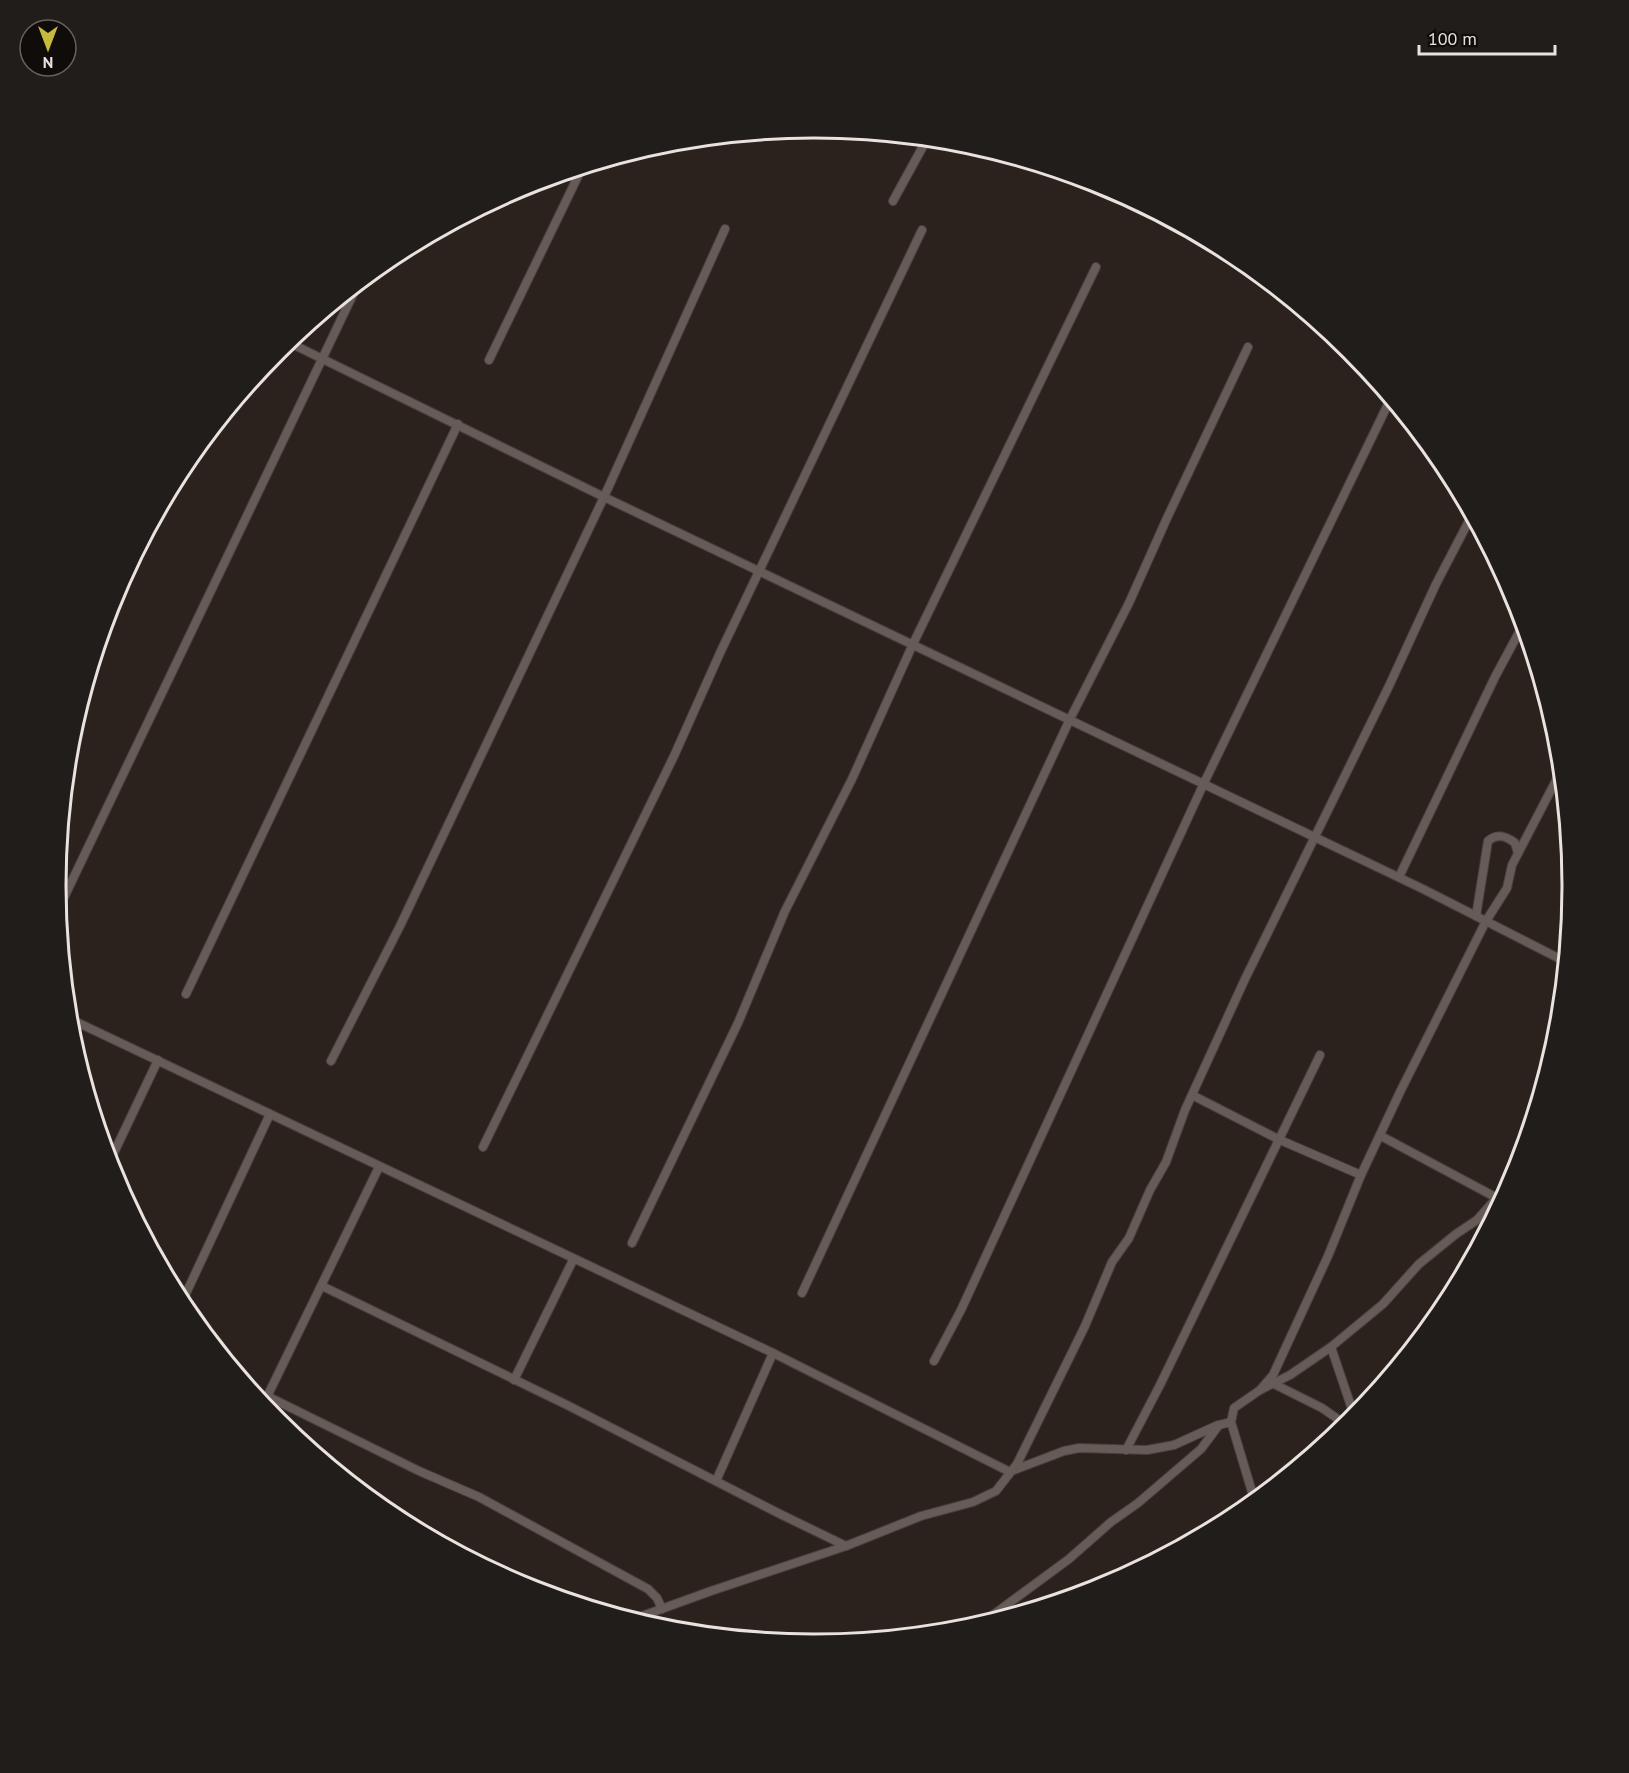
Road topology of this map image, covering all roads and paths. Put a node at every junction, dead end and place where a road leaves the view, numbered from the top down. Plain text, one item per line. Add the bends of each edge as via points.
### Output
1 (923, 146) edge
2 (578, 177) edge
3 (893, 201) dead end
4 (725, 229) dead end
5 (922, 230) dead end
6 (1096, 267) dead end
7 (350, 300) edge
8 (297, 346) edge
9 (1248, 347) dead end
10 (322, 359) junction
11 (489, 360) dead end
12 (1387, 406) edge
13 (458, 424) junction
14 (604, 497) junction
15 (1468, 522) edge
16 (760, 572) junction
17 (1518, 633) edge
18 (913, 644) junction
19 (1070, 719) junction
20 (1556, 781) edge
21 (1204, 783) junction
22 (1314, 836) junction
23 (1518, 853) junction
24 (1399, 878) junction
25 (66, 893) edge
26 (1476, 916) junction
27 (1486, 921) junction
28 (1559, 958) edge
29 (186, 994) dead end
30 (78, 1023) edge
31 (1320, 1054) dead end
32 (158, 1060) junction
33 (331, 1061) dead end
34 (1192, 1095) junction
35 (270, 1114) junction
36 (1381, 1136) junction
37 (1280, 1140) junction
38 (483, 1147) dead end
39 (115, 1151) edge
40 (379, 1167) junction
41 (1361, 1175) junction
42 (1495, 1197) edge
43 (1493, 1203) edge
44 (1487, 1216) edge
45 (1479, 1218) junction
46 (632, 1243) dead end
47 (573, 1260) junction
48 (322, 1286) junction
49 (186, 1293) edge
50 (802, 1293) dead end
51 (1331, 1347) junction
52 (773, 1353) junction
53 (934, 1361) dead end
54 (514, 1380) junction
55 (1274, 1384) junction
56 (1260, 1390) junction
57 (267, 1396) joint
58 (1352, 1408) edge
59 (1340, 1420) edge
60 (1231, 1422) junction
61 (1219, 1425) junction
62 (1126, 1450) junction
63 (1011, 1471) junction
64 (716, 1481) junction
65 (1252, 1493) edge
66 (846, 1546) junction
67 (662, 1609) junction
68 (997, 1612) edge
69 (645, 1615) edge

1 - 3 street
2 - 11 street
4 - 14 street
5 - 16 street
6 - 18 street
7 - 10 street
8 - 10 street
9 - 19 street via 1129,603
10 - 13 street
10 - 25 street
12 - 21 street
13 - 14 street
13 - 29 street
14 - 16 street
14 - 33 street via 400,926
15 - 22 street
16 - 18 street
16 - 38 street
17 - 24 street
18 - 19 street
18 - 46 street
19 - 21 street
19 - 50 street
20 - 23 street
21 - 22 street
21 - 53 street
22 - 24 street
22 - 34 street
23 - 26 street via 1515,843 1502,836 1488,841
23 - 27 street via 1507,888
24 - 26 street
26 - 27 street
27 - 28 street
27 - 36 street
30 - 32 street
31 - 37 street
32 - 35 street
32 - 39 street
34 - 37 street
34 - 63 street via 1166,1162 1129,1238 1112,1262 1085,1326
35 - 40 street
35 - 49 street
36 - 41 street
36 - 42 street
37 - 41 street
37 - 62 street
40 - 47 street
40 - 48 street
41 - 56 street via 1273,1374
43 - 45 street
44 - 45 street
45 - 51 street via 1419,1264 1383,1304
47 - 52 street
47 - 54 street
48 - 54 street
48 - 57 street
51 - 55 street
51 - 58 street
52 - 63 street
52 - 64 street
54 - 64 street
55 - 56 street
55 - 59 street
56 - 60 street via 1234,1408
57 - 67 street via 479,1497 565,1543 648,1588
60 - 61 street
60 - 65 street
61 - 62 street via 1174,1445
61 - 68 street via 1201,1449 1138,1503
62 - 63 street via 1079,1448
63 - 66 street via 996,1491 986,1497 921,1516
64 - 66 street
66 - 67 street
67 - 69 street

